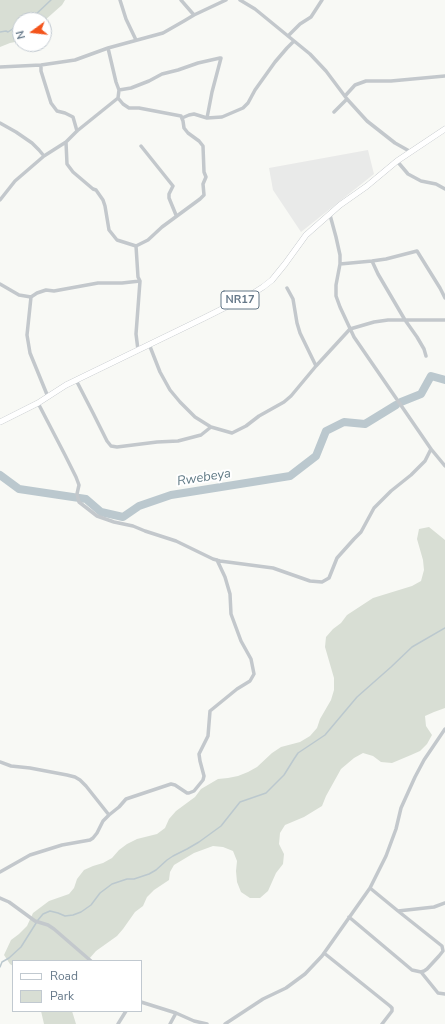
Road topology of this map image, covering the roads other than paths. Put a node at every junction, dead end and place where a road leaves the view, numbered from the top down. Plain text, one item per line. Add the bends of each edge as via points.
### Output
1 (120, 0) edge
2 (181, 0) edge
3 (226, 0) edge
4 (240, 0) edge
5 (322, 0) edge
6 (245, 1) edge
7 (194, 15) junction
8 (288, 36) junction
9 (136, 40) junction
10 (294, 41) junction
11 (108, 48) junction
12 (41, 65) junction
13 (0, 67) edge
14 (445, 76) edge
15 (119, 90) junction
16 (346, 97) junction
17 (118, 98) junction
18 (334, 112) dead end
19 (182, 118) junction
20 (207, 118) junction
21 (0, 123) edge
22 (445, 129) edge
23 (77, 131) junction
24 (66, 142) junction
25 (142, 146) dead end
26 (412, 152) junction
27 (44, 156) junction
28 (397, 161) junction
29 (445, 188) edge
30 (0, 200) edge
31 (330, 215) junction
32 (176, 216) junction
33 (136, 246) junction
34 (372, 262) junction
35 (340, 264) junction
36 (140, 281) junction
37 (0, 284) edge
38 (287, 288) dead end
39 (31, 296) junction
40 (445, 298) edge
41 (405, 320) junction
42 (445, 320) edge
43 (350, 329) junction
44 (149, 344) junction
45 (138, 350) junction
46 (426, 356) dead end
47 (316, 366) junction
48 (76, 380) junction
49 (48, 397) junction
50 (38, 403) junction
51 (0, 422) edge
52 (211, 427) junction
53 (431, 449) junction
54 (445, 466) edge
55 (217, 560) junction
56 (445, 729) edge
57 (0, 762) edge
58 (109, 815) junction
59 (0, 872) edge
60 (370, 888) junction
61 (0, 898) edge
62 (445, 903) edge
63 (398, 911) junction
64 (349, 917) junction
65 (324, 953) junction
66 (90, 960) edge
67 (421, 972) junction
68 (445, 994) edge
69 (142, 1002) edge
70 (125, 1012) edge
71 (176, 1013) junction
72 (118, 1024) edge
73 (170, 1024) edge
74 (207, 1024) edge
75 (225, 1024) edge
76 (382, 1024) edge

1 - 9 street
2 - 7 street
3 - 7 street
4 - 6 street
5 - 8 street via 311,17
6 - 8 street
7 - 9 street via 163,33
8 - 10 street
9 - 11 street
10 - 16 street via 326,71
10 - 20 street via 275,62 243,108 222,117
11 - 12 street via 75,60
11 - 15 street
12 - 13 street
12 - 23 street via 51,103 57,111 73,117
14 - 16 street via 366,81 355,85
15 - 17 street
15 - 20 street via 131,88 162,74 221,58
16 - 18 street
16 - 26 street via 367,121 385,136
17 - 19 street via 129,108 153,110
17 - 23 street
19 - 20 street via 194,114
19 - 32 street via 184,128 203,146 206,177 203,184 204,195
21 - 27 street via 40,150
22 - 26 main road, NR17
23 - 24 street
24 - 27 street
24 - 33 street via 67,164 96,190 103,200 109,230 117,240
25 - 32 street via 173,186 169,198
26 - 28 main road, NR17
27 - 30 street via 15,182
28 - 29 street via 408,174
28 - 31 main road, NR17
31 - 35 street
31 - 44 main road, NR17 via 306,235 272,280 263,287
32 - 33 street via 148,240
33 - 36 street
34 - 35 street
34 - 40 street via 416,251
34 - 41 street
35 - 43 street via 336,296
36 - 39 street via 98,283 54,291 46,290
36 - 45 street via 136,334
37 - 39 street via 20,295
38 - 47 street via 293,299 300,333
39 - 49 street via 27,335 30,353
41 - 42 street
41 - 43 street via 374,322
41 - 46 street via 418,338
43 - 47 street
43 - 53 street
44 - 45 main road, NR17
44 - 52 street via 170,390 196,418
45 - 48 main road, NR17
47 - 52 street via 284,402 246,426 232,433
48 - 49 main road, NR17
48 - 52 street via 111,446 178,441 201,435
49 - 50 main road, NR17
50 - 51 main road, NR17
50 - 55 street via 76,477 79,502 97,516 176,541
53 - 54 street
53 - 55 street via 425,461 374,508 361,532 337,558 329,578 322,582 310,581 273,568
55 - 58 street via 230,594 231,614 251,659 254,674 250,681 210,711 208,736 199,754 204,778 194,791 187,794 175,785 167,785 126,799
56 - 60 street via 415,777 401,808 386,856
57 - 58 street via 75,777 86,786
58 - 59 street via 94,838 30,855
60 - 63 street
60 - 64 street
61 - 66 street via 37,922 54,929
62 - 63 street via 434,907
63 - 67 street via 443,949 427,969
64 - 65 street
64 - 67 street via 412,970
65 - 75 street via 305,974 286,988 263,999
65 - 76 street via 392,1008
67 - 68 street via 438,993
69 - 71 street
70 - 72 street
71 - 73 street
71 - 74 street

